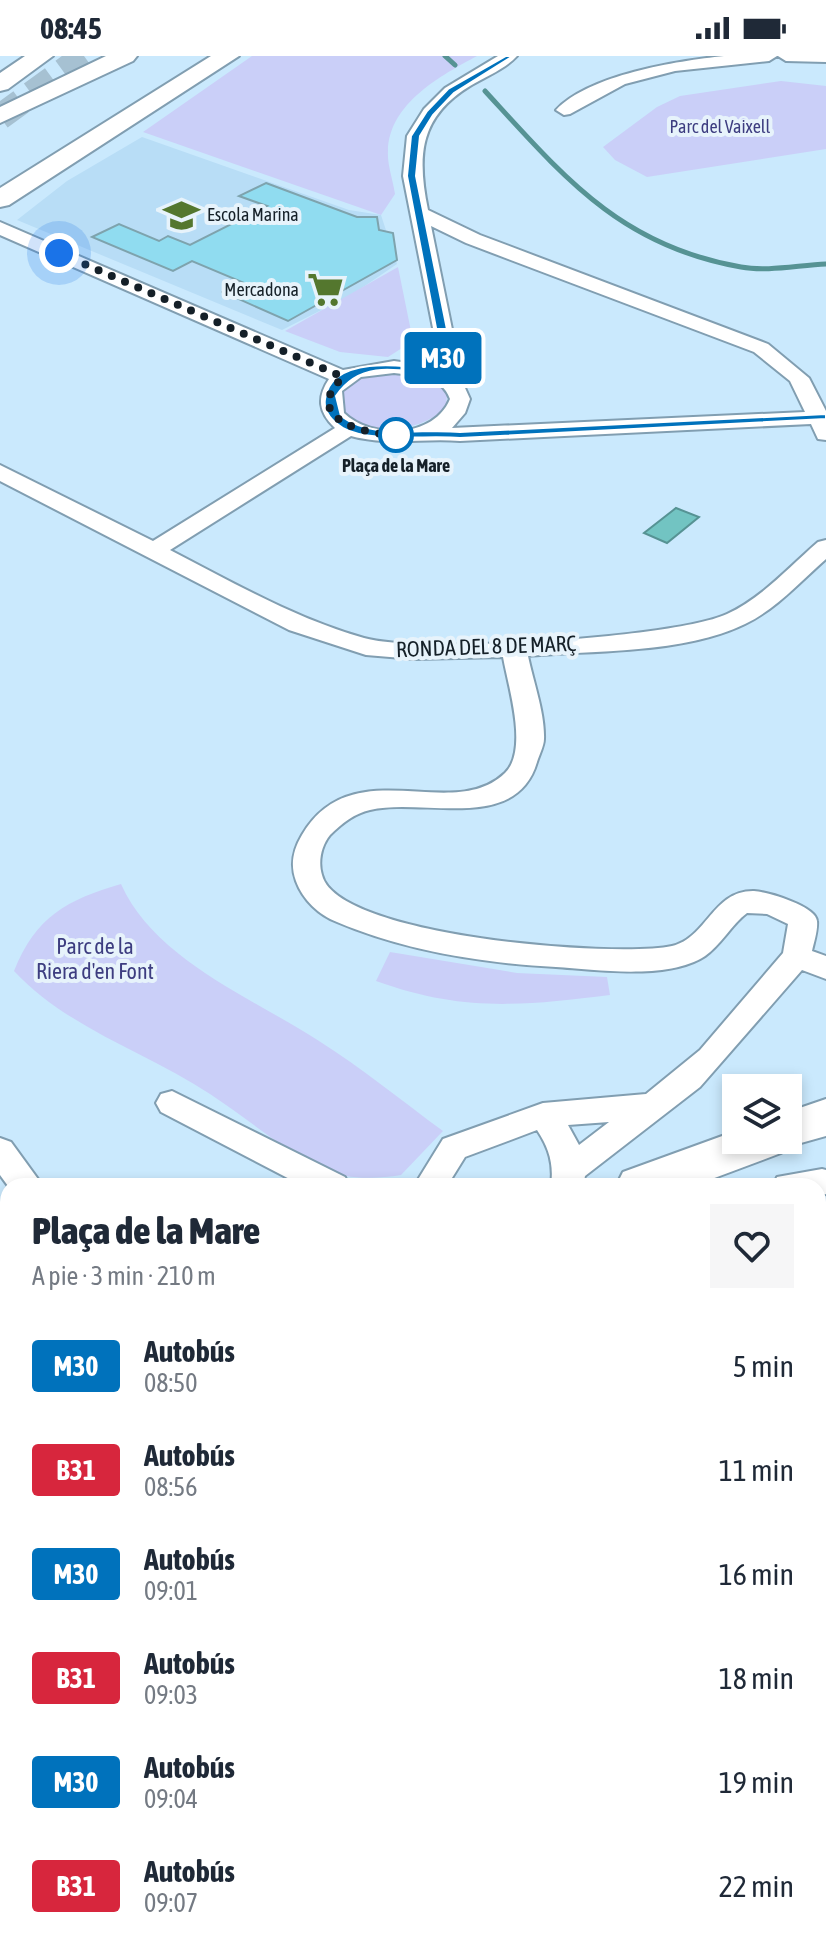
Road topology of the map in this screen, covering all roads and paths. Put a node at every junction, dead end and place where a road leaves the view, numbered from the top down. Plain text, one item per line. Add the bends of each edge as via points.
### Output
1 (15, 56) edge
2 (41, 56) edge
3 (98, 56) edge
4 (125, 56) edge
5 (197, 56) edge
6 (227, 56) edge
7 (509, 56) edge
8 (769, 56) edge
9 (786, 56) edge
10 (826, 57) edge
11 (712, 58) edge
12 (0, 64) edge
13 (0, 84) edge
14 (0, 103) edge
15 (564, 110) dead end
16 (0, 116) edge
17 (49, 139) dead end
18 (0, 199) edge
19 (420, 213) junction
20 (2, 229) edge
21 (437, 373) junction
22 (343, 377) junction
23 (458, 409) junction
24 (823, 423) edge
25 (349, 428) junction
26 (425, 432) junction
27 (527, 432) junction
28 (0, 472) edge
29 (205, 519) junction
30 (99, 523) junction
31 (826, 547) edge
32 (155, 550) junction
33 (514, 649) junction
34 (814, 916) edge
35 (797, 956) junction
36 (826, 968) edge
37 (172, 1103) dead end
38 (655, 1106) junction
39 (543, 1115) junction
40 (826, 1117) edge
41 (802, 1126) edge
42 (0, 1151) edge
43 (726, 1154) edge
44 (21, 1178) edge
45 (317, 1178) edge
46 (435, 1178) edge
47 (568, 1178) edge
48 (662, 1178) edge

1 - 12 main road
2 - 13 main road
3 - 14 main road
4 - 16 main road
5 - 17 main road
6 - 18 main road
7 - 19 street via 460,84 422,124 411,156
8 - 11 street
9 - 10 street
11 - 15 street via 619,81
19 - 21 street via 446,349
19 - 24 street via 473,239 761,348 799,378
20 - 22 street
21 - 22 street via 394,367
21 - 23 street via 454,383
22 - 25 street via 334,386 331,409
23 - 26 street via 441,426
23 - 27 street via 486,426
24 - 27 street
25 - 26 street via 386,435
25 - 29 street
26 - 27 street
28 - 30 street, RONDA DEL 8 DE MARÇ
29 - 30 street, RONDA DEL 8 DE MARÇ via 144,528
29 - 32 street
30 - 32 street, RONDA DEL 8 DE MARÇ
31 - 33 street, RONDA DEL 8 DE MARÇ via 760,605 716,627 673,637
32 - 33 street, RONDA DEL 8 DE MARÇ via 339,641 414,651
33 - 34 street via 531,739 520,775 481,798 384,799 333,817 312,840 305,864 312,888 334,911 375,926 479,947 659,959 690,952 726,911 746,904 771,904
34 - 35 street
35 - 36 street
35 - 38 street via 711,1058
37 - 45 street
38 - 39 street
38 - 47 street
39 - 46 street via 454,1148
39 - 47 street via 562,1141
40 - 41 main road
42 - 44 street
43 - 48 main road

